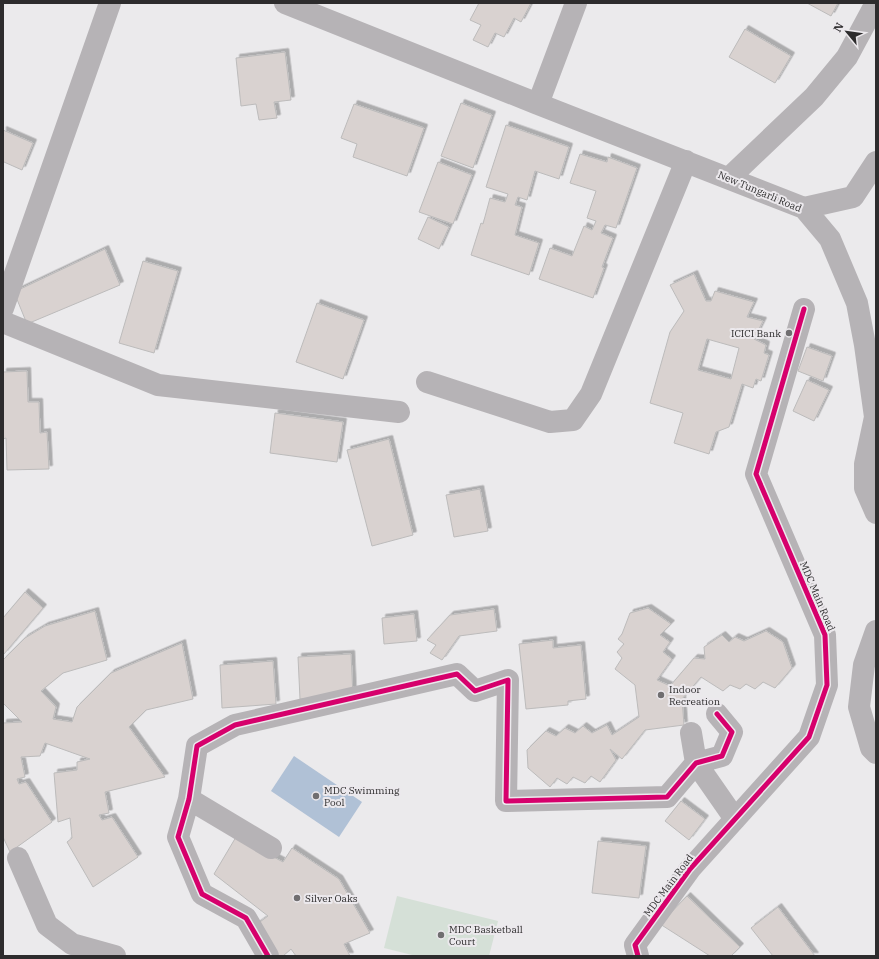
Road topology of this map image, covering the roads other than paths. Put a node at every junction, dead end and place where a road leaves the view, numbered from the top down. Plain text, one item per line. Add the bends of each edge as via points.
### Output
1 (110, 3) edge
2 (285, 3) edge
3 (576, 3) edge
4 (876, 3) edge
5 (538, 104) junction
6 (686, 161) junction
7 (876, 162) edge
8 (729, 178) junction
9 (804, 208) junction
10 (3, 308) edge
11 (804, 310) dead end
12 (3, 322) edge
13 (427, 382) dead end
14 (399, 412) dead end
15 (876, 513) edge
16 (876, 631) edge
17 (717, 714) dead end
18 (691, 733) dead end
19 (876, 753) edge
20 (696, 763) junction
21 (190, 799) junction
22 (735, 819) junction
23 (271, 848) dead end
24 (18, 858) dead end
25 (115, 956) edge
26 (268, 956) edge
27 (638, 956) edge

1 - 10 street
2 - 5 street, New Tungarli Road
3 - 5 street
4 - 8 street via 847,56 814,97
5 - 6 street, New Tungarli Road
6 - 8 street, New Tungarli Road
6 - 13 street via 591,394 573,420 550,422
7 - 9 street via 853,197
8 - 9 street, New Tungarli Road
9 - 15 street, New Tungarli Road via 830,239 857,303 874,417 865,464 865,488
11 - 22 street, MDC Main Road via 756,474 825,635 827,685 809,738
12 - 14 street via 158,385
16 - 19 street via 864,665 859,707 871,748
17 - 20 street via 732,732 722,756
18 - 20 street
20 - 21 street via 667,797 506,801 508,680 475,691 457,674 235,725 198,746
20 - 22 street
21 - 23 street
21 - 26 street via 178,837 202,894 246,918
22 - 27 street, MDC Main Road via 690,869 634,945
24 - 25 street via 47,925 72,944

